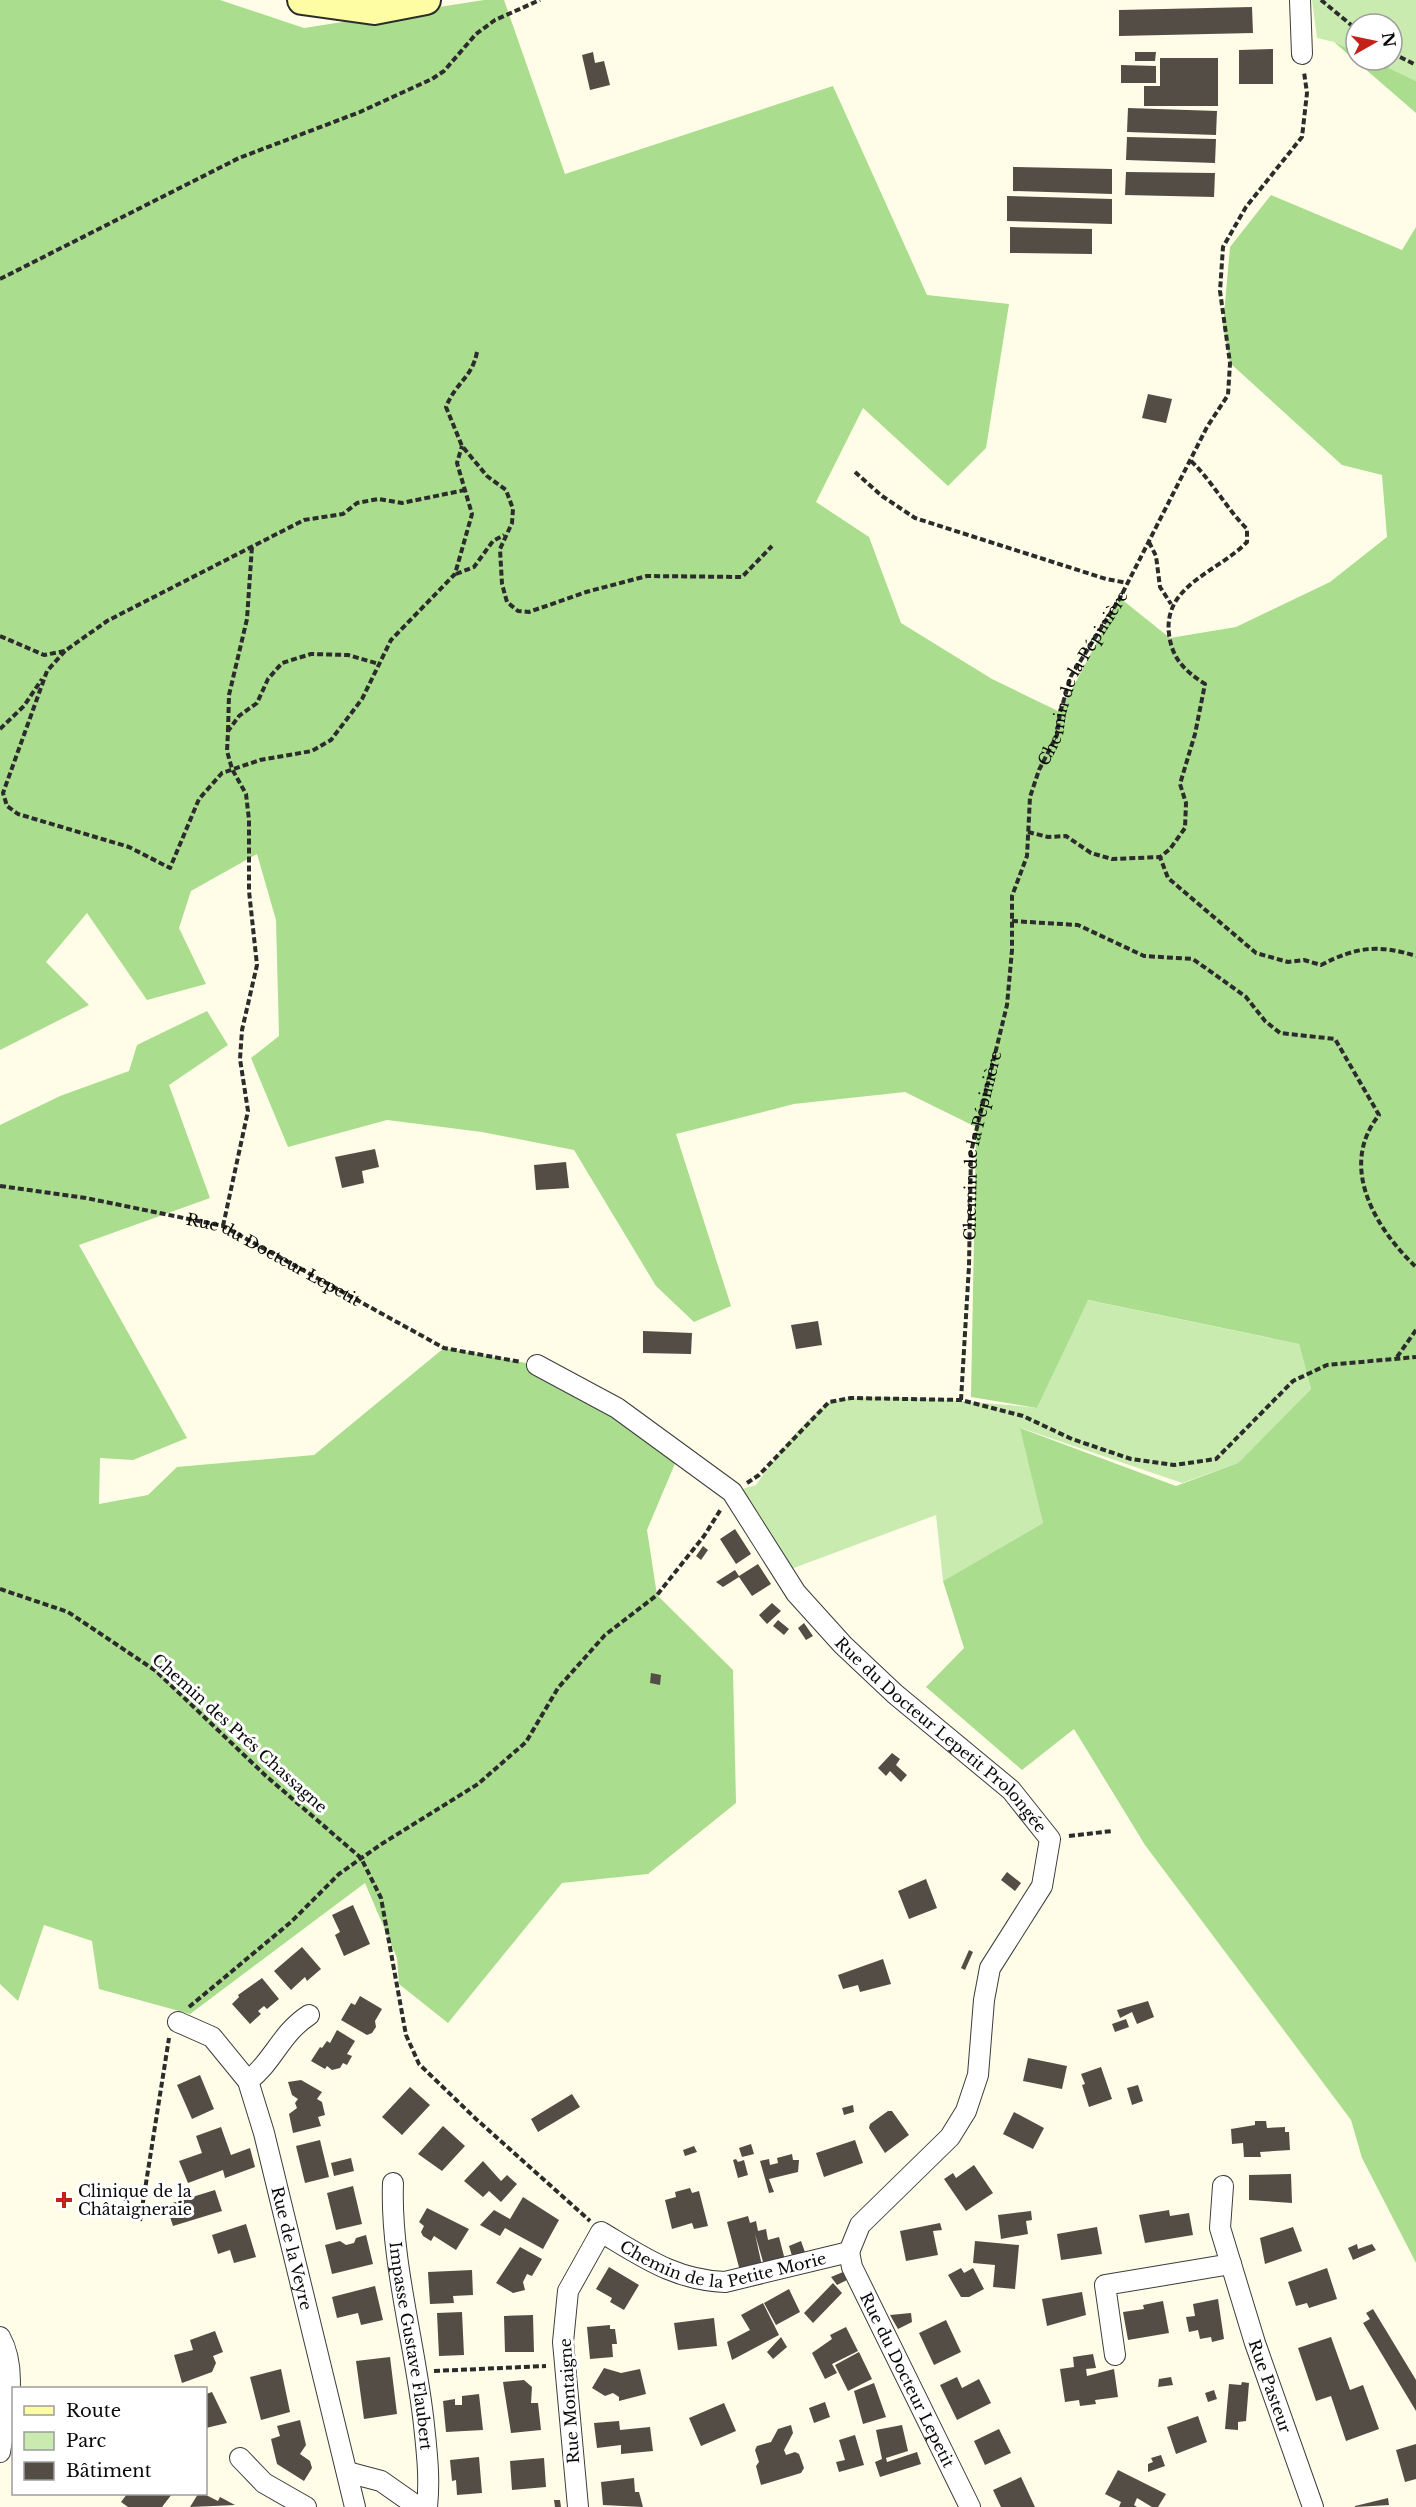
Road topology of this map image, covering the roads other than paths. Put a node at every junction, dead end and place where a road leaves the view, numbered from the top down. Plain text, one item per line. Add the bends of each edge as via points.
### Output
1 (426, 0) edge
2 (1300, 0) edge
3 (325, 1) edge
4 (1302, 54) road end
5 (537, 1365) road end
6 (309, 2015) dead end
7 (178, 2022) road end
8 (248, 2081) junction
9 (393, 2183) dead end
10 (1223, 2186) dead end
11 (601, 2232) joint
12 (849, 2252) junction
13 (1231, 2264) junction
14 (0, 2337) edge
15 (1115, 2355) dead end
16 (0, 2452) edge
17 (240, 2458) dead end
18 (347, 2472) junction
19 (306, 2507) edge
20 (355, 2507) edge
21 (418, 2507) edge
22 (427, 2507) edge
23 (578, 2507) edge
24 (970, 2507) edge
25 (1312, 2507) edge

1 - 3 main road via 374,10
2 - 4 street
5 - 12 street, Rue du Docteur Lepetit Prolongée via 617,1408 732,1492 796,1593 843,1645 895,1695 1011,1790 1050,1839 1042,1887 990,1968 978,2075 966,2111 950,2137 860,2225
6 - 8 street via 291,2027 261,2071
7 - 8 street, Rue de la Veyre via 212,2037
8 - 18 street, Rue de la Veyre
9 - 22 street, Impasse Gustave Flaubert via 392,2220 418,2372 430,2479
10 - 13 street, Rue Pasteur via 1221,2228
11 - 12 street, Chemin de la Petite Morie via 657,2265 705,2281 725,2282
11 - 23 street, Rue Montaigne via 568,2291 563,2342
12 - 24 street, Rue du Docteur Lepetit via 852,2267
13 - 15 street via 1105,2286
13 - 25 street, Rue Pasteur
14 - 16 street via 5,2347 10,2390
17 - 19 street via 264,2482
18 - 20 street, Rue de la Veyre
18 - 21 street via 381,2481

